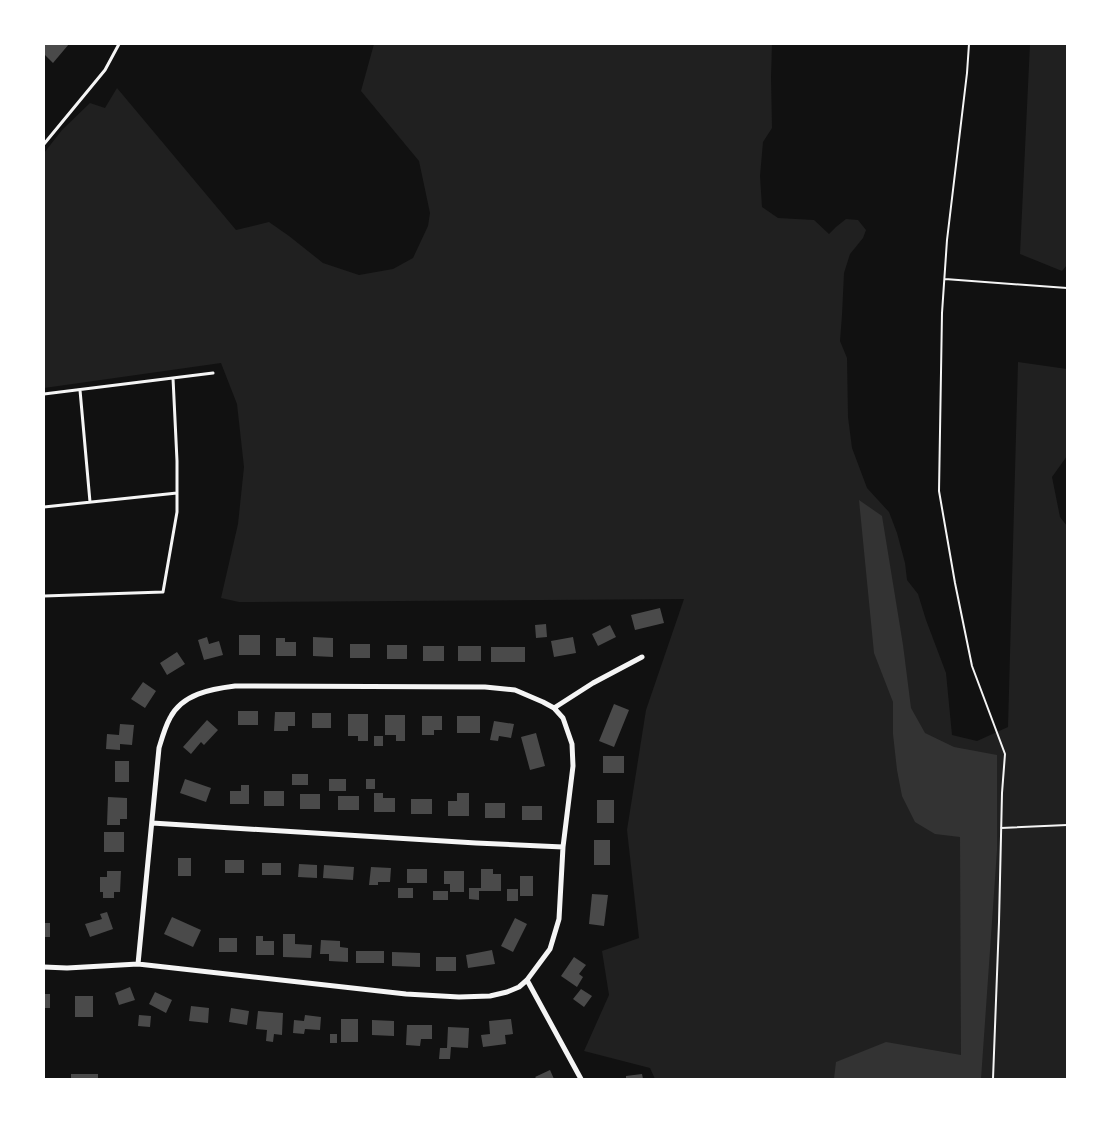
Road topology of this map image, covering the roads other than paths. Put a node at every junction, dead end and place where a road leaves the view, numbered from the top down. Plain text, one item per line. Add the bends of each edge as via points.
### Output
1 (119, 44) edge
2 (44, 144) edge
3 (214, 374) dead end
4 (173, 378) junction
5 (80, 390) junction
6 (44, 394) edge
7 (177, 493) junction
8 (90, 502) junction
9 (44, 507) edge
10 (44, 596) edge
11 (642, 657) dead end
12 (554, 708) junction
13 (152, 823) junction
14 (563, 847) junction
15 (138, 964) junction
16 (44, 967) edge
17 (527, 980) junction
18 (581, 1079) edge

1 - 2 lane via 105,70
3 - 4 lane
4 - 5 lane
4 - 7 lane
5 - 6 lane
5 - 8 lane
7 - 8 lane
7 - 10 lane via 177,512 162,592
8 - 9 lane
11 - 12 street
12 - 13 street via 515,690 485,687 217,688 191,696 170,717 159,748
12 - 14 street via 563,718 572,744 573,766
13 - 14 street
13 - 15 street
14 - 17 street via 559,919 550,949
15 - 16 street
15 - 17 street via 450,997 490,996 519,987
17 - 18 street

